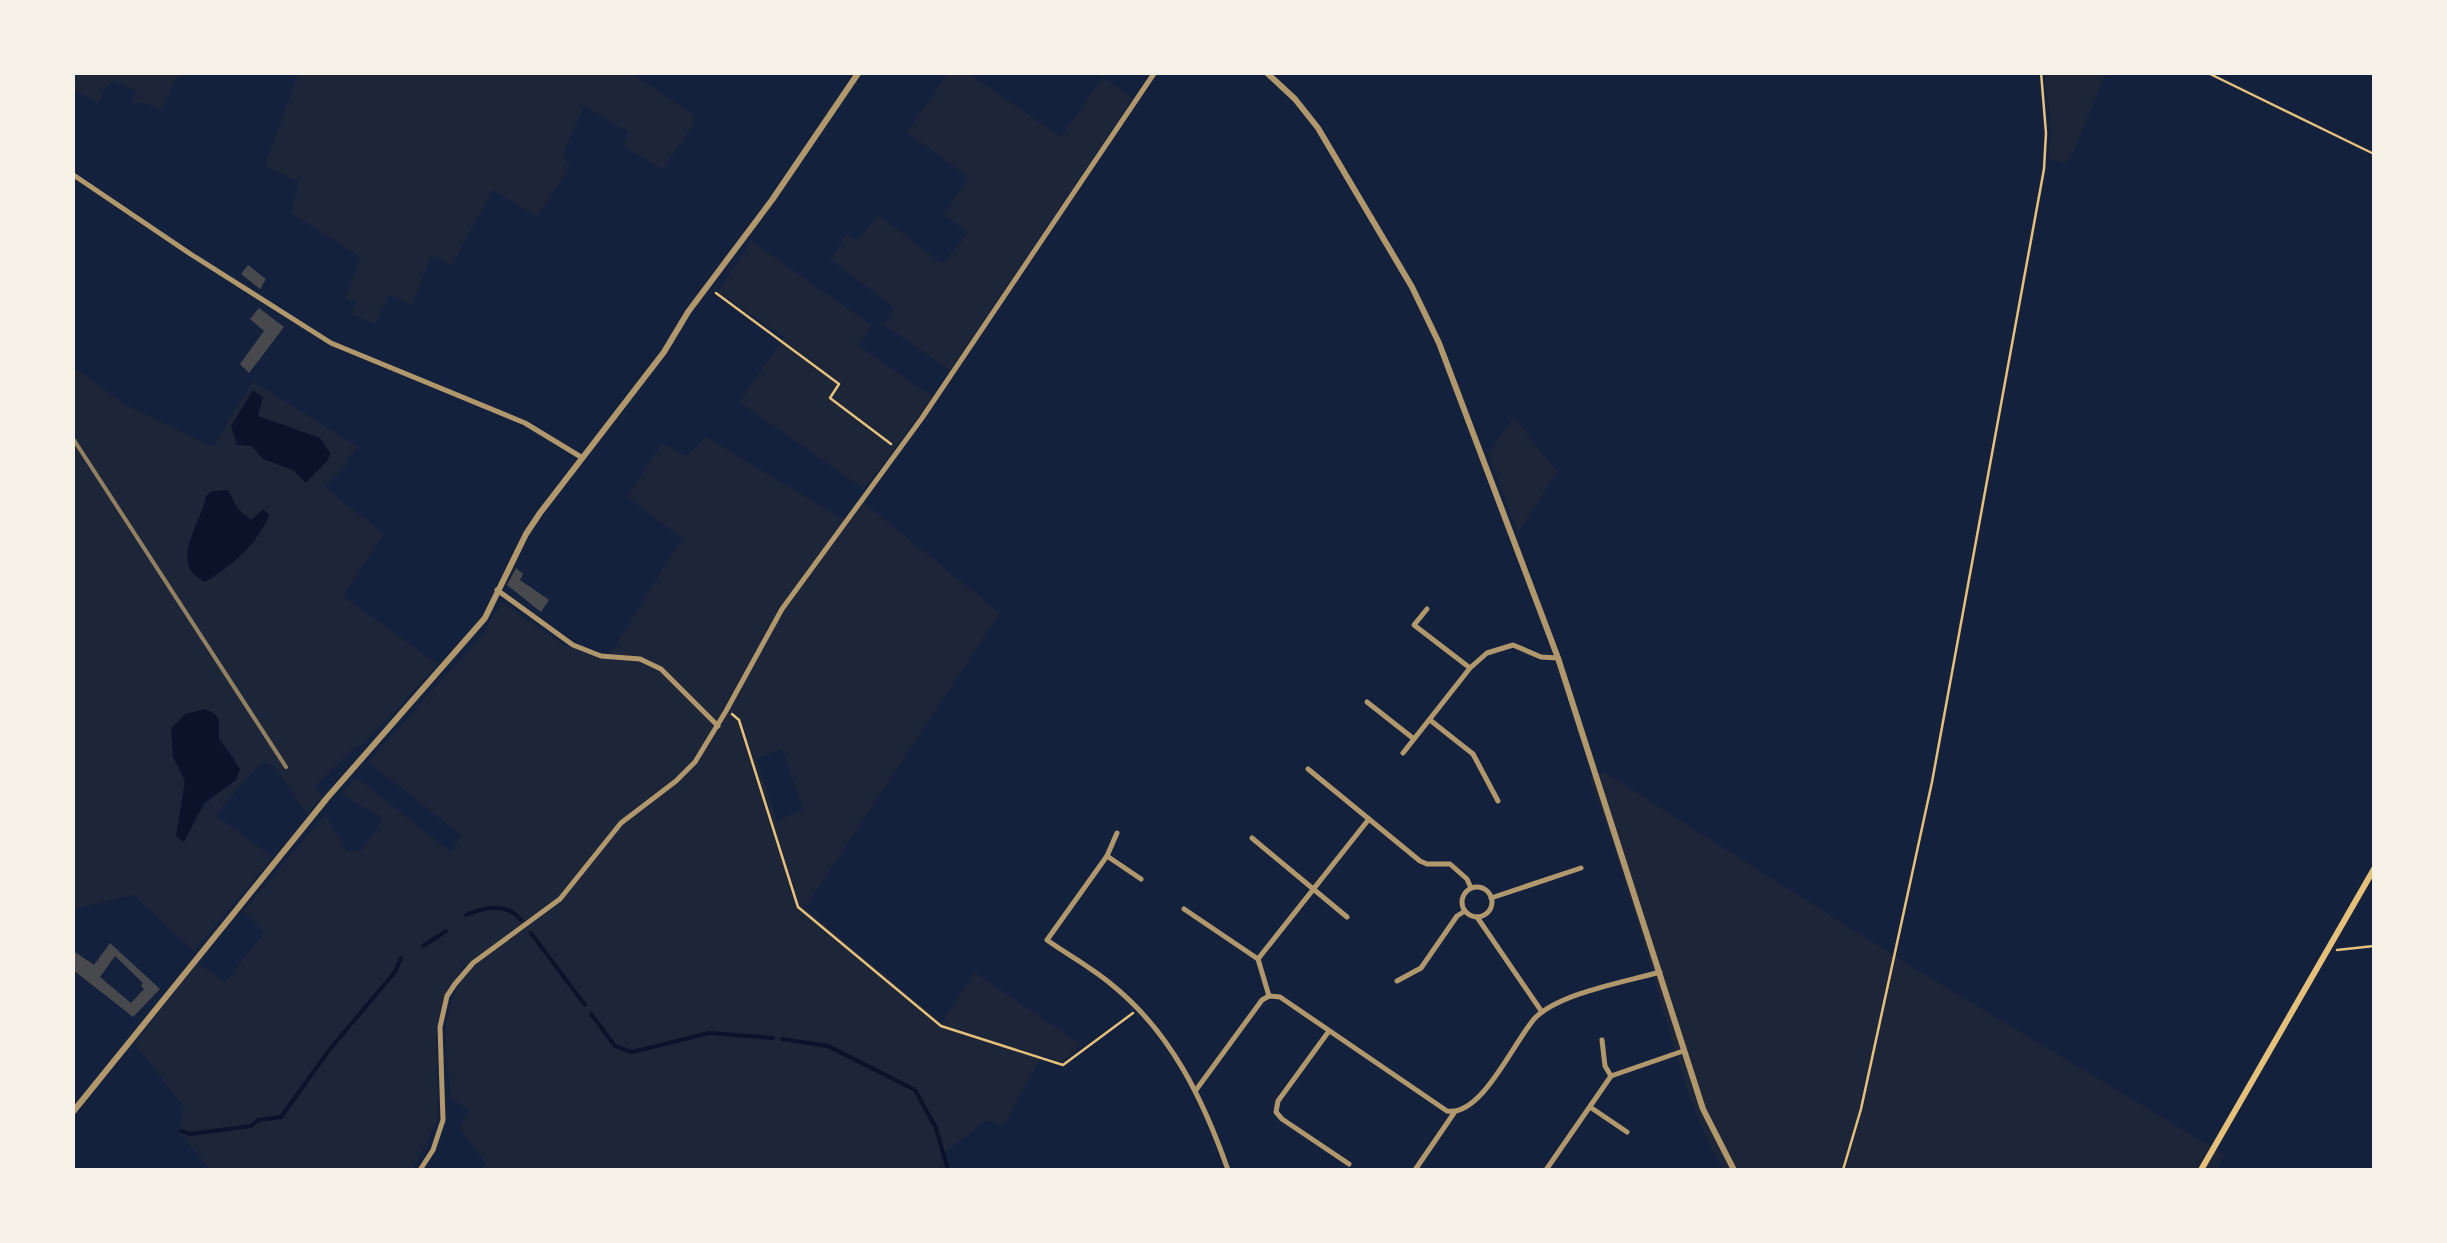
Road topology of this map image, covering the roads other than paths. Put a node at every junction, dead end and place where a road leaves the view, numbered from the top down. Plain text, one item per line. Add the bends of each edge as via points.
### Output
1 (859, 72) edge
2 (1155, 72) edge
3 (1266, 72) edge
4 (72, 174) edge
5 (582, 457) junction
6 (497, 590) junction
7 (1427, 609) dead end
8 (1558, 658) junction
9 (1470, 668) junction
10 (1367, 702) dead end
11 (1430, 720) junction
12 (718, 726) junction
13 (1414, 739) junction
14 (1404, 752) dead end
15 (1308, 769) dead end
16 (1498, 801) dead end
17 (1368, 819) junction
18 (1116, 833) dead end
19 (1252, 838) dead end
20 (1107, 856) junction
21 (1581, 868) dead end
22 (2374, 868) edge
23 (1141, 880) dead end
24 (1312, 888) junction
25 (1471, 888) junction
26 (1492, 898) junction
27 (1184, 909) dead end
28 (1464, 911) junction
29 (1347, 917) dead end
30 (1477, 917) junction
31 (1258, 959) junction
32 (1660, 972) junction
33 (1397, 981) dead end
34 (1270, 996) junction
35 (1542, 1012) junction
36 (1329, 1031) junction
37 (1602, 1040) dead end
38 (1683, 1051) junction
39 (1611, 1076) junction
40 (1196, 1090) junction
41 (1590, 1107) junction
42 (72, 1112) edge
43 (1454, 1113) junction
44 (1627, 1132) dead end
45 (1348, 1164) dead end
46 (420, 1170) edge
47 (1228, 1170) edge
48 (1415, 1170) edge
49 (1546, 1170) edge
50 (1734, 1170) edge
51 (2200, 1170) edge

1 - 5 street via 664,352
2 - 12 street via 899,450 782,609
3 - 8 street via 1318,128 1412,287
4 - 5 street via 331,342 525,423
5 - 6 street via 526,534
6 - 12 street via 574,646 661,668
6 - 42 street via 485,618 327,798
7 - 9 street via 1414,625
8 - 9 street via 1514,645 1486,653
8 - 32 street
9 - 11 street
10 - 13 street
11 - 13 street
11 - 16 street via 1473,754
12 - 46 street via 695,762 621,823 560,899 455,984 440,1027 443,1120
13 - 14 street
15 - 17 street
17 - 24 street
17 - 25 street via 1420,861 1450,864
18 - 20 street
19 - 24 street
20 - 23 street
20 - 40 street via 1047,940 1138,1009
21 - 26 street
22 - 51 main road
24 - 29 street
24 - 31 street
25 - 26 street via 1484,888
25 - 28 street via 1462,898
26 - 30 street via 1489,911
27 - 31 street
28 - 30 street
28 - 33 street via 1421,968
30 - 35 street
31 - 34 street
32 - 35 street
32 - 38 street
34 - 36 street
34 - 40 street
35 - 43 street via 1473,1104
36 - 43 street
36 - 45 street via 1276,1112
37 - 39 street
38 - 39 street
38 - 50 street
39 - 41 street
40 - 47 street
41 - 44 street
41 - 49 street
43 - 48 street

